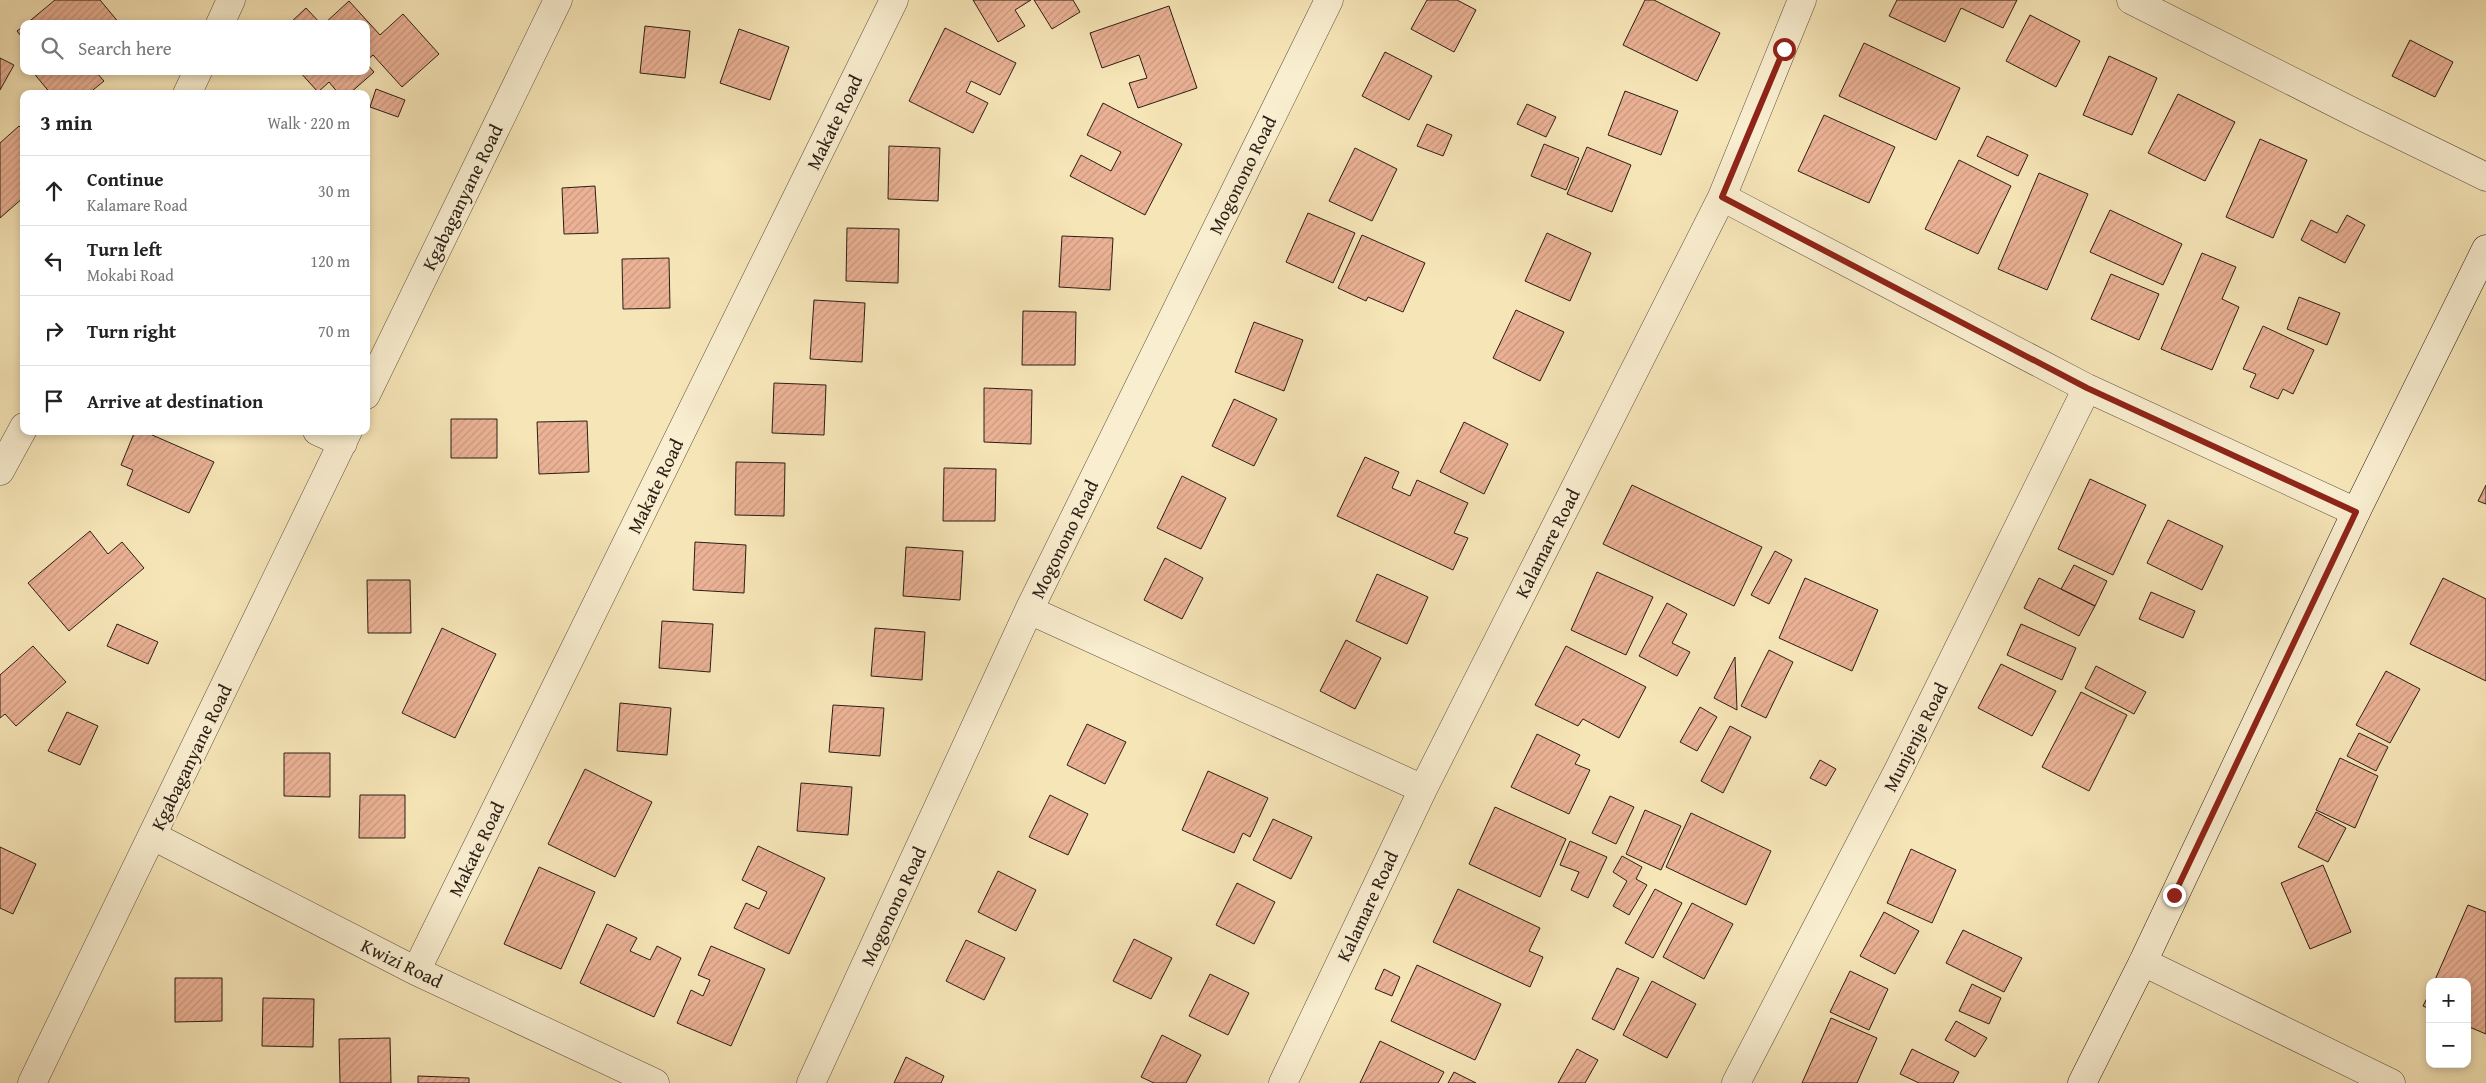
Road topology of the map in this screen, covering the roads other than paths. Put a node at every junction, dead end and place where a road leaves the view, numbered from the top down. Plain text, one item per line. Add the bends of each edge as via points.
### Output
1 (231, 0) edge
2 (558, 0) edge
3 (894, 0) edge
4 (1328, 0) edge
5 (1802, 0) edge
6 (2131, 0) edge
7 (222, 20) edge
8 (196, 75) edge
9 (189, 90) edge
10 (2486, 177) edge
11 (1722, 197) junction
12 (2486, 248) edge
13 (370, 387) edge
14 (2087, 388) junction
15 (20, 434) edge
16 (346, 437) edge
17 (0, 471) edge
18 (2356, 512) junction
19 (1029, 610) junction
20 (1423, 789) junction
21 (153, 836) junction
22 (2143, 962) junction
23 (416, 971) junction
24 (32, 1083) edge
25 (655, 1083) edge
26 (811, 1083) edge
27 (1284, 1083) edge
28 (1736, 1083) edge
29 (2082, 1083) edge
30 (2391, 1083) edge

1 - 7 street
2 - 13 street, Kgabaganyane Road
3 - 23 street, Makate Road
4 - 19 street, Mogonono Road
5 - 11 street, Kalamare Road
6 - 10 street
8 - 9 street
11 - 14 street
11 - 20 street, Kalamare Road
12 - 18 street
14 - 18 street
14 - 28 street, Munjenje Road via 1900,767
15 - 17 street
16 - 21 street, Kgabaganyane Road
18 - 22 street
19 - 20 street
19 - 26 street, Mogonono Road
20 - 27 street, Kalamare Road
21 - 23 street, Kwizi Road
21 - 24 street, Kgabaganyane Road
22 - 29 street
22 - 30 street
23 - 25 street, Kwizi Road

